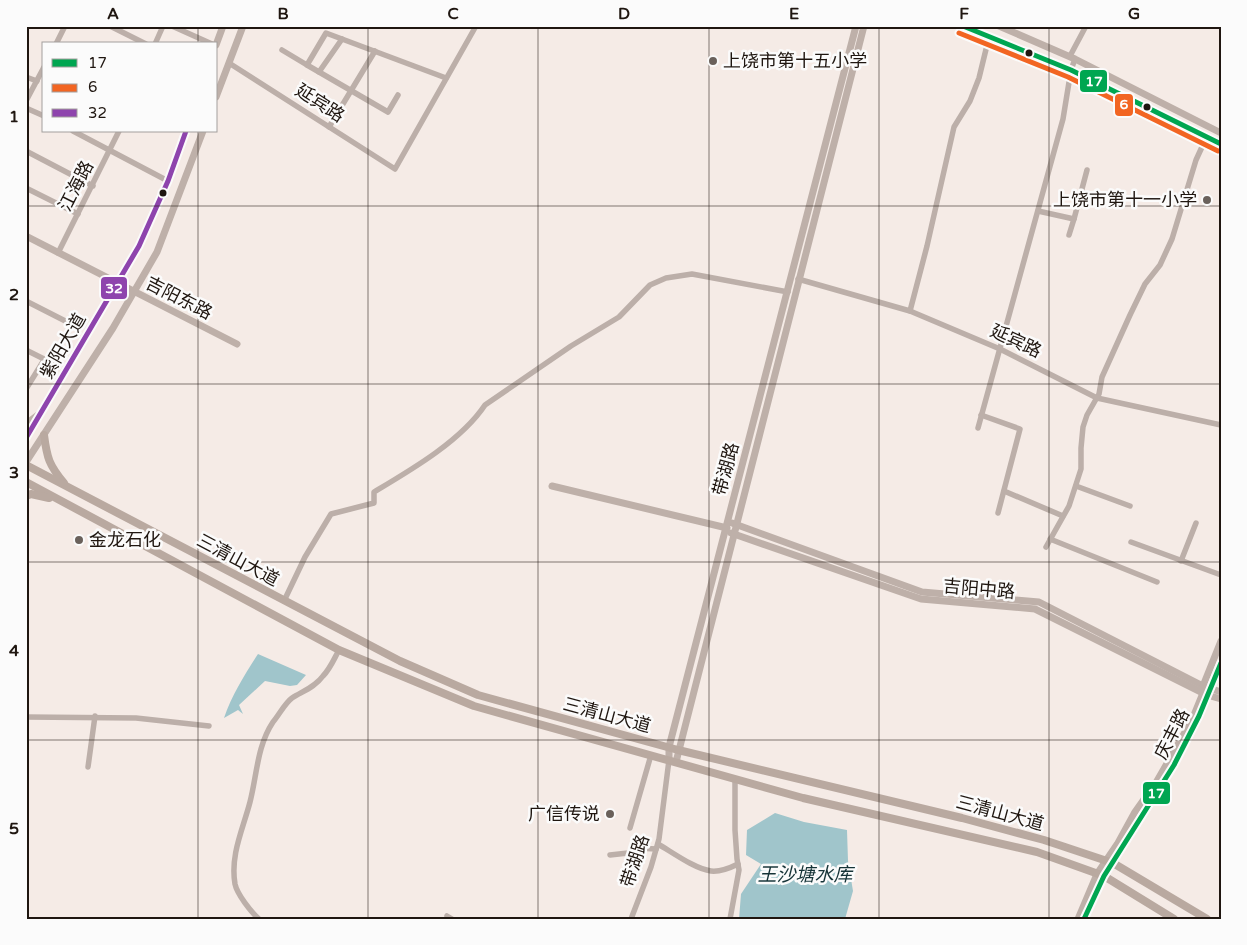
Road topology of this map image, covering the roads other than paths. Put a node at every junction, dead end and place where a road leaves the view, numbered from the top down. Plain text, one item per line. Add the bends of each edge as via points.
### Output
1 (65, 26) edge
2 (110, 26) edge
3 (162, 26) edge
4 (172, 26) edge
5 (223, 26) edge
6 (243, 26) edge
7 (476, 26) edge
8 (856, 26) edge
9 (864, 26) edge
10 (962, 26) edge
11 (999, 26) edge
12 (1086, 26) edge
13 (989, 37) junction
14 (342, 39) junction
15 (57, 42) edge
16 (142, 42) edge
17 (157, 42) edge
18 (208, 42) edge
19 (217, 42) edge
20 (282, 50) dead end
21 (375, 52) junction
22 (1073, 58) junction
23 (229, 63) junction
24 (307, 64) junction
25 (1071, 70) junction
26 (320, 72) junction
27 (26, 77) edge
28 (40, 78) edge
29 (446, 78) junction
30 (350, 90) junction
31 (218, 92) edge
32 (398, 95) dead end
33 (26, 101) edge
34 (26, 108) edge
35 (42, 115) edge
36 (329, 127) junction
37 (75, 132) edge
38 (119, 132) edge
39 (186, 132) edge
40 (203, 132) edge
41 (1221, 133) edge
42 (1207, 136) junction
43 (1221, 144) edge
44 (111, 150) junction
45 (26, 151) edge
46 (1087, 170) dead end
47 (168, 181) junction
48 (93, 186) junction
49 (26, 188) edge
50 (1038, 211) junction
51 (78, 214) junction
52 (1074, 219) junction
53 (1069, 235) dead end
54 (26, 236) edge
55 (58, 253) junction
56 (798, 279) junction
57 (117, 283) junction
58 (134, 292) junction
59 (788, 292) junction
60 (26, 301) edge
61 (910, 311) junction
62 (79, 328) dead end
63 (238, 344) dead end
64 (1000, 349) junction
65 (26, 350) edge
66 (44, 360) junction
67 (56, 365) dead end
68 (26, 388) edge
69 (1097, 398) junction
70 (44, 410) junction
71 (982, 416) junction
72 (26, 424) edge
73 (1221, 425) edge
74 (978, 428) dead end
75 (28, 435) edge
76 (42, 436) junction
77 (26, 464) edge
78 (26, 482) edge
79 (67, 486) junction
80 (552, 486) dead end
81 (1076, 486) junction
82 (1004, 491) junction
83 (26, 496) edge
84 (57, 499) junction
85 (1130, 506) dead end
86 (998, 513) dead end
87 (1063, 516) junction
88 (1196, 523) dead end
89 (736, 524) junction
90 (727, 527) junction
91 (733, 534) junction
92 (1050, 539) junction
93 (1131, 542) dead end
94 (1046, 547) dead end
95 (1181, 561) junction
96 (1221, 575) edge
97 (1157, 582) dead end
98 (284, 601) junction
99 (1221, 641) edge
100 (339, 650) junction
101 (1221, 662) edge
102 (1206, 690) junction
103 (1221, 692) edge
104 (1221, 699) edge
105 (94, 716) junction
106 (26, 717) edge
107 (209, 726) dead end
108 (669, 747) junction
109 (678, 750) junction
110 (651, 755) junction
111 (672, 761) junction
112 (88, 766) dead end
113 (735, 779) junction
114 (630, 828) dead end
115 (657, 846) junction
116 (610, 855) dead end
117 (1110, 862) junction
118 (738, 864) junction
119 (1100, 875) junction
120 (259, 919) edge
121 (631, 919) edge
122 (730, 919) edge
123 (1078, 919) edge
124 (1084, 919) edge
125 (1174, 919) edge
126 (1207, 919) edge

1 - 15 street
2 - 16 street
3 - 17 street
4 - 18 street
5 - 19 main road
6 - 23 main road
7 - 29 street
8 - 59 main road, 带湖路
9 - 56 main road, 带湖路
10 - 13 main road
11 - 22 main road
12 - 22 street
13 - 25 main road
13 - 61 street via 979,78 954,127
14 - 21 street
14 - 24 street via 326,33
14 - 26 street
20 - 24 street
21 - 29 street
21 - 30 street
22 - 25 street
22 - 41 main road
23 - 31 main road
23 - 36 street, 延宾路
24 - 26 street
25 - 42 main road
25 - 50 street via 1063,120
26 - 30 street
27 - 28 street
28 - 33 street
29 - 36 street, 延宾路 via 395,169
30 - 32 street via 388,112
30 - 36 street
34 - 35 street
37 - 44 street
38 - 44 street, 江海路
39 - 47 main road, 紫阳大道
40 - 58 main road, 紫阳大道 via 160,244
42 - 43 main road
42 - 69 street via 1196,160 1172,239 1160,266 1145,284 1130,315 1102,377
44 - 47 street
44 - 48 street, 江海路
45 - 48 street
46 - 52 street
47 - 57 main road, 紫阳大道 via 139,246
48 - 51 street, 江海路
49 - 51 street
50 - 52 street
50 - 64 street
51 - 55 street, 江海路
52 - 53 street
54 - 55 main road, 吉阳东路
55 - 57 main road, 吉阳东路
56 - 61 street, 延宾路
56 - 89 main road, 带湖路
57 - 58 main road, 吉阳东路
57 - 70 main road, 紫阳大道
58 - 63 main road, 吉阳东路
58 - 76 main road, 紫阳大道
59 - 90 main road, 带湖路
59 - 98 street via 692,274 666,278 650,285 619,317 486,405 477,418 437,452 374,492 374,503 331,514
60 - 62 street
61 - 64 street, 延宾路
64 - 69 street, 延宾路
64 - 71 street
65 - 66 street
66 - 67 street
66 - 68 street
69 - 73 street, 延宾路
69 - 81 street via 1083,427 1081,469
70 - 72 main road
70 - 75 main road, 紫阳大道
71 - 74 street
71 - 82 street via 1020,429
75 - 76 main road
76 - 77 main road, 紫阳大道
76 - 79 highway via 51,466
77 - 79 highway, 三清山大道
78 - 84 highway, 三清山大道
79 - 98 highway, 三清山大道
80 - 90 main road, 吉阳中路
81 - 85 street
81 - 87 street
82 - 86 street
82 - 87 street
83 - 84 highway via 32,494
84 - 100 highway, 三清山大道
87 - 92 street
88 - 95 street
89 - 90 main road, 吉阳中路
89 - 91 main road, 带湖路
89 - 102 main road, 吉阳中路 via 922,592 1039,602
90 - 91 main road, 吉阳中路
90 - 108 main road, 带湖路
91 - 102 main road, 吉阳中路 via 921,599 1036,609
91 - 109 main road, 带湖路
92 - 94 street
92 - 97 street
93 - 95 street
95 - 96 street
98 - 108 highway, 三清山大道 via 400,661 478,695
99 - 102 main road
100 - 110 highway, 三清山大道 via 474,706
100 - 120 street via 323,677 291,699 272,724 260,753 250,802 236,846 235,868 235,886
101 - 102 main road, 庆丰路
102 - 103 main road, 吉阳中路
102 - 104 main road, 吉阳中路
102 - 117 main road via 1157,781 1135,812
102 - 117 main road, 庆丰路 via 1199,716 1174,765 1127,842
105 - 106 street
105 - 107 street
105 - 112 street
108 - 109 highway, 三清山大道
108 - 111 main road, 带湖路
109 - 111 main road, 带湖路
109 - 117 highway, 三清山大道 via 962,818
110 - 111 highway, 三清山大道
110 - 114 street
111 - 113 highway, 三清山大道
111 - 115 street, 带湖路
113 - 118 street
113 - 119 highway, 三清山大道 via 1037,852
115 - 116 street
115 - 118 street via 711,871 729,869
115 - 121 street, 带湖路
117 - 119 main road
117 - 126 highway, 三清山大道
118 - 122 street
119 - 123 main road
119 - 124 main road
119 - 125 highway, 三清山大道

